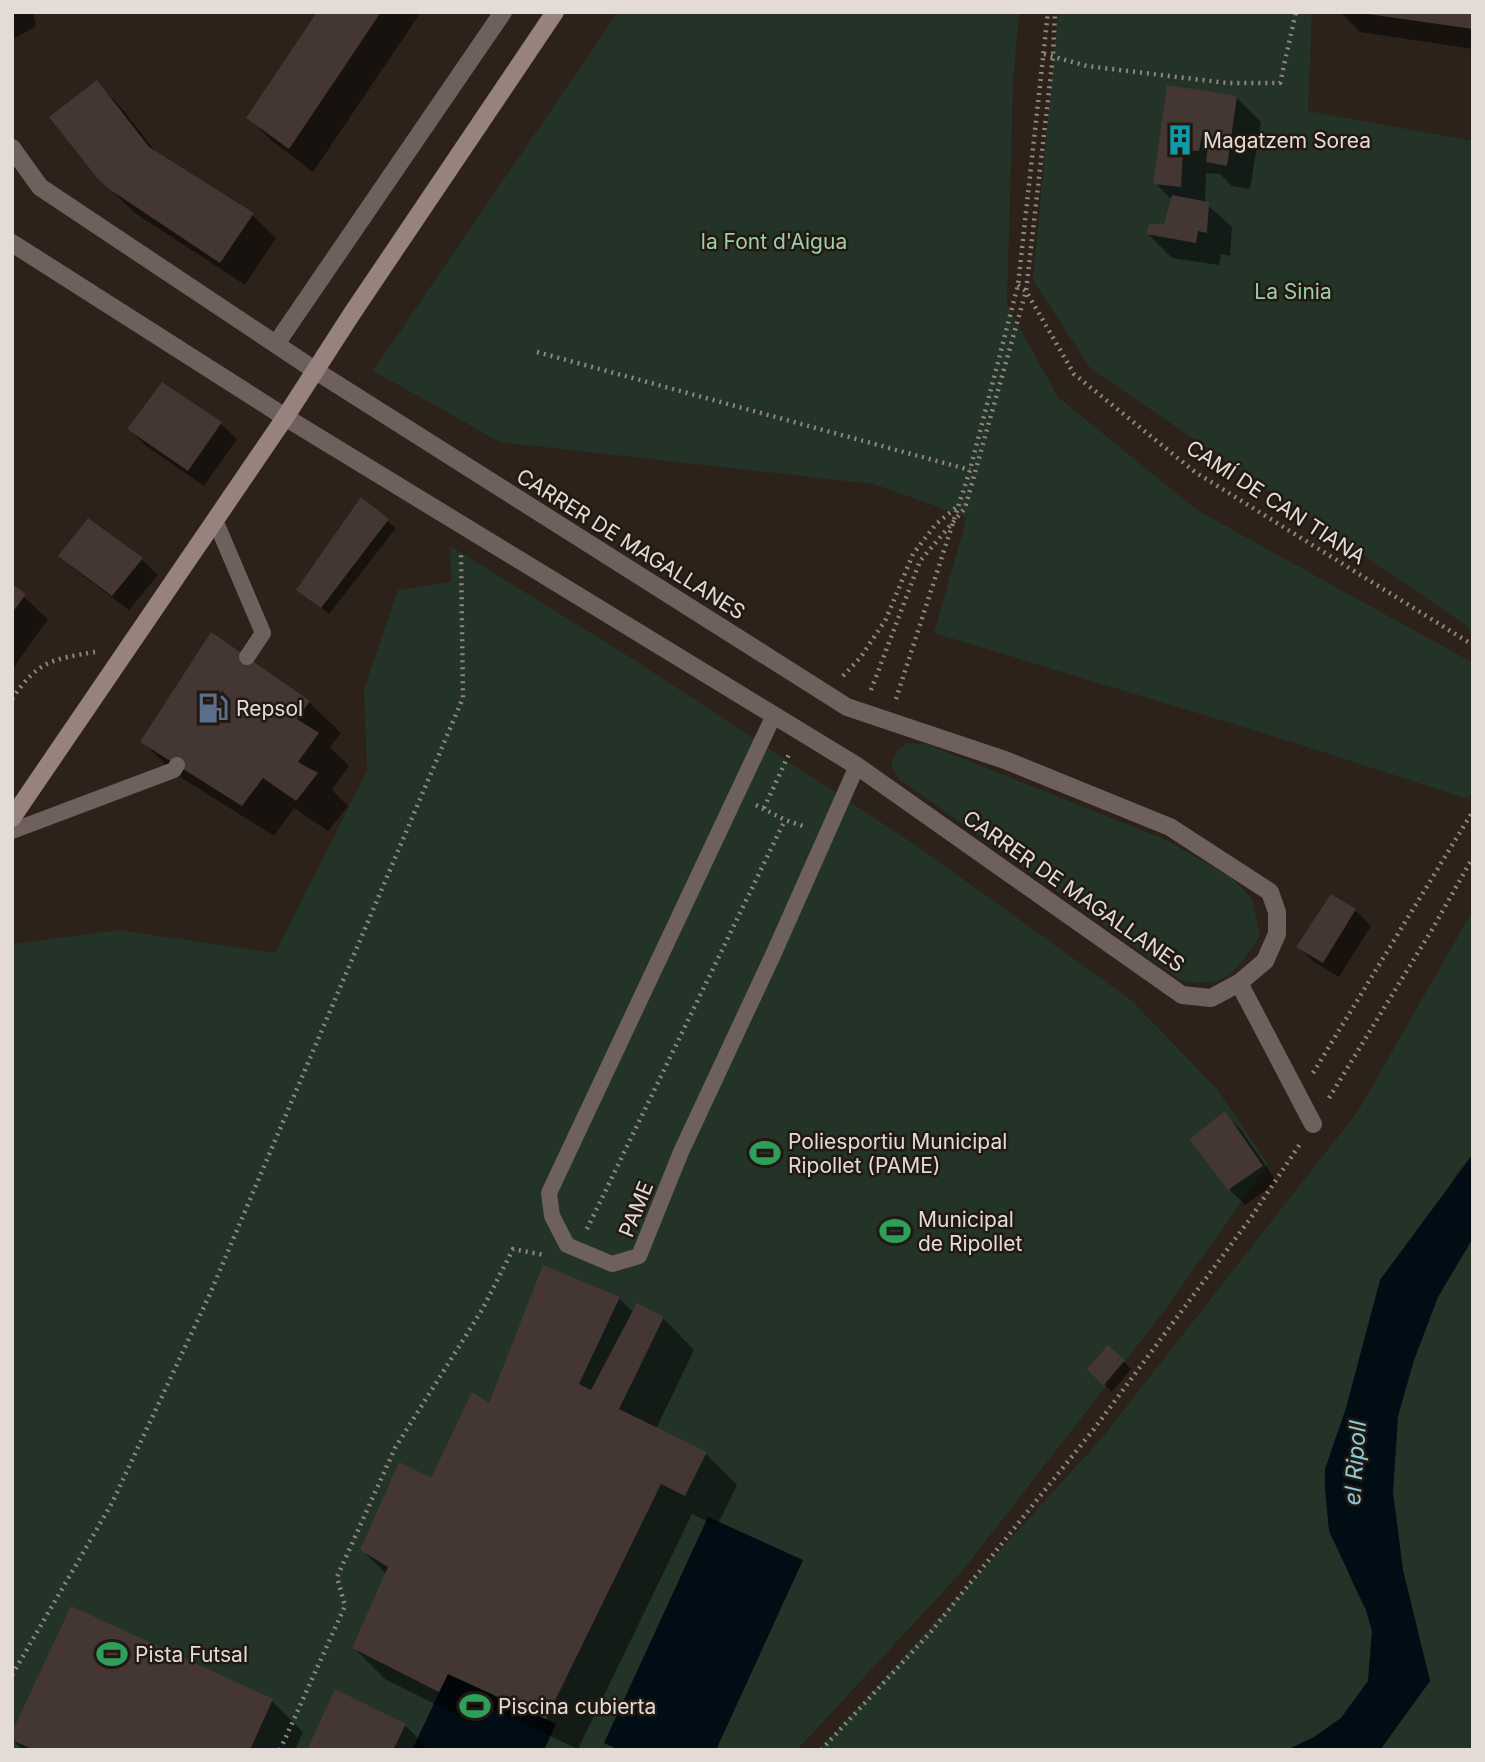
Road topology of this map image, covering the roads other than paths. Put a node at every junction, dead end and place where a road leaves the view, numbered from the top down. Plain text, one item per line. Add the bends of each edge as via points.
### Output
1 (503, 12) edge
2 (555, 12) edge
3 (12, 148) edge
4 (12, 243) edge
5 (276, 344) junction
6 (316, 371) junction
7 (285, 417) junction
8 (215, 520) junction
9 (247, 657) dead end
10 (774, 715) junction
11 (177, 765) dead end
12 (857, 766) junction
13 (12, 818) edge
14 (12, 831) edge
15 (1239, 983) junction
16 (1313, 1124) road end

1 - 5 street
2 - 6 main road
3 - 5 street, CARRER DE MAGALLANES via 40,187
4 - 7 street, CARRER DE MAGALLANES
5 - 6 street, CARRER DE MAGALLANES
6 - 7 main road
6 - 15 street, CARRER DE MAGALLANES via 846,707 1005,760 1171,827 1270,892 1278,912 1277,933 1265,961
7 - 8 main road
7 - 10 street, CARRER DE MAGALLANES
8 - 9 lane via 262,633
8 - 13 main road
10 - 12 street, CARRER DE MAGALLANES
10 - 12 lane, PAME via 549,1193 552,1216 567,1245 612,1264 639,1256 681,1152
11 - 14 lane via 174,770
12 - 15 street, CARRER DE MAGALLANES via 1182,995 1210,998
15 - 16 street

